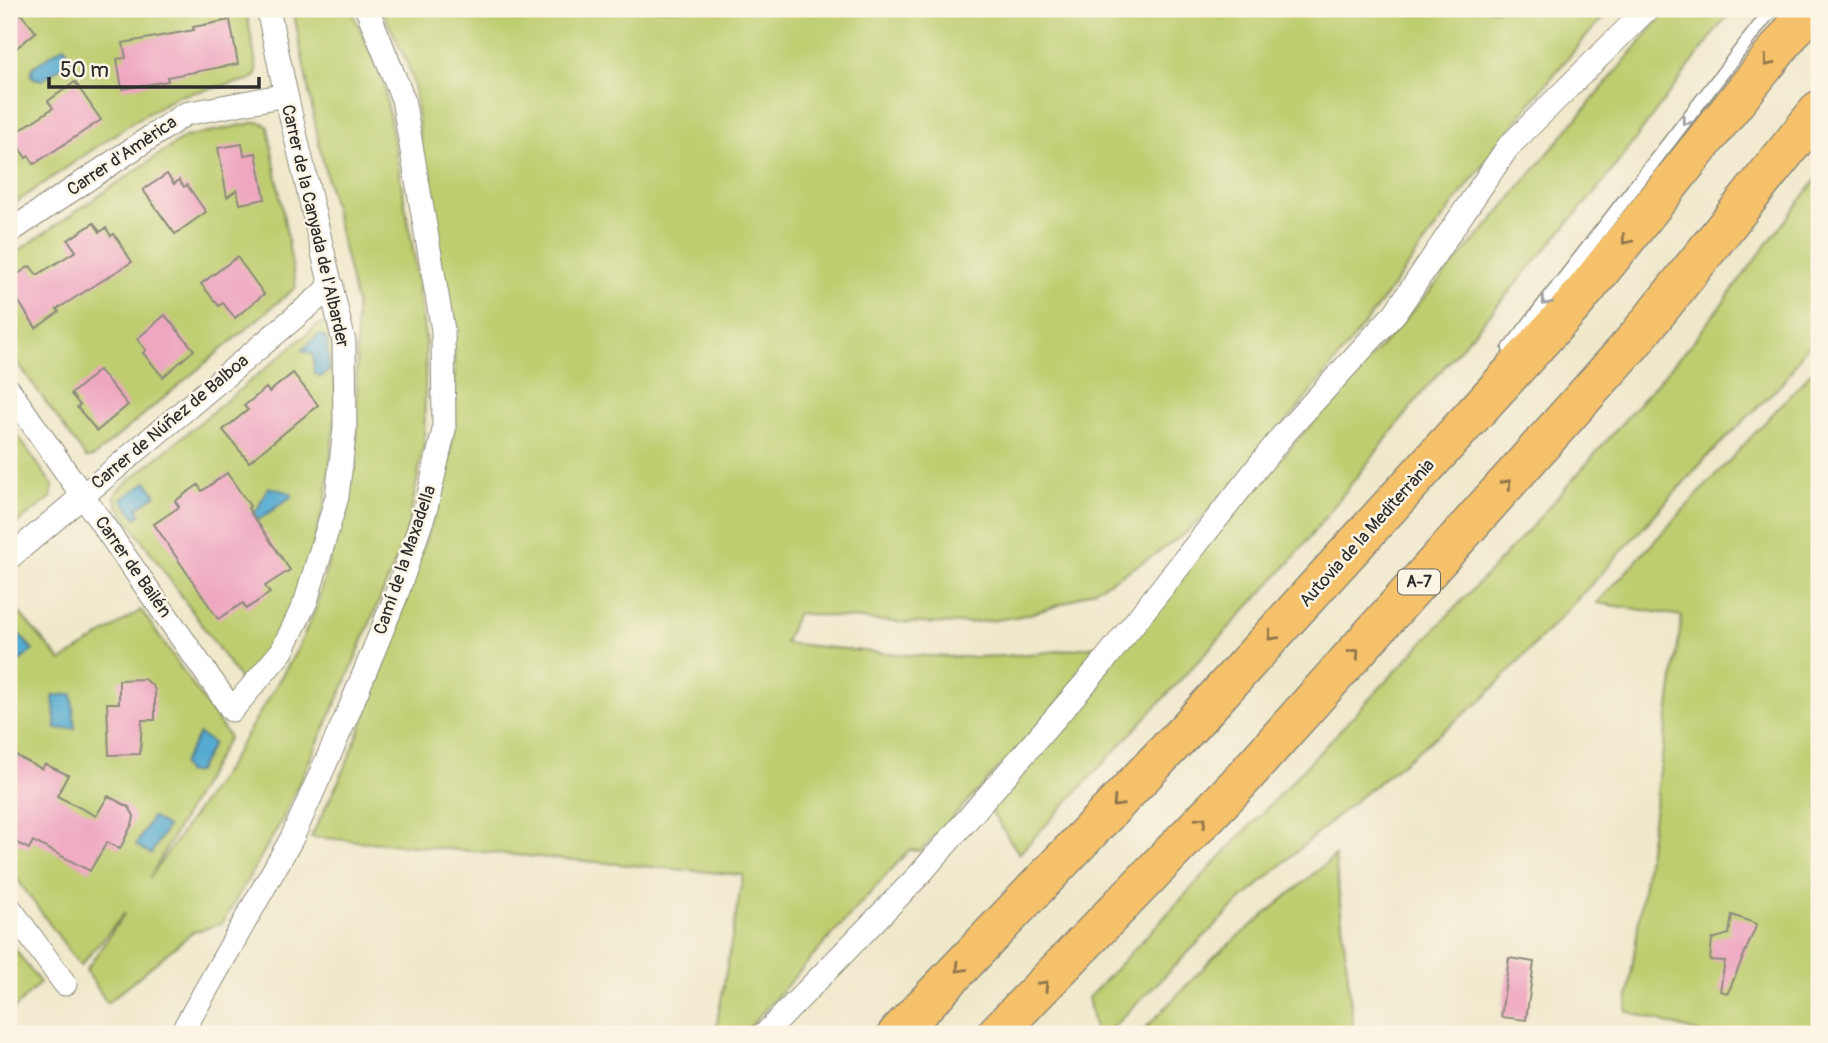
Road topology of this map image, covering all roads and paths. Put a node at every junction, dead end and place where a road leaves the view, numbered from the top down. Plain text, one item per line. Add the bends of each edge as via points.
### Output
1 (268, 9) edge
2 (367, 9) edge
3 (1647, 9) edge
4 (1772, 9) edge
5 (1810, 9) edge
6 (286, 96) junction
7 (1819, 110) edge
8 (9, 232) edge
9 (332, 286) junction
10 (1498, 363) dead end
11 (9, 390) edge
12 (1472, 396) dead end
13 (83, 496) junction
14 (1352, 550) junction
15 (9, 558) edge
16 (232, 710) joint
17 (10, 910) edge
18 (65, 984) dead end
19 (181, 1034) edge
20 (765, 1034) edge
21 (897, 1034) edge
22 (996, 1034) edge

1 - 6 street, Carrer de la Canyada de l'Albarder
2 - 19 street, Camí de la Maxadella via 403,99 443,330 444,430 426,508 348,713 292,838
3 - 20 street via 1508,147 1395,313 1283,435 1101,665 920,874
4 -> 10 lane
5 -> 14 highway, Autovia de la Mediterrània via 1575,303
6 - 8 street, Carrer d'Amèrica via 185,114
6 - 9 street, Carrer de la Canyada de l'Albarder
22 -> 7 highway, A-7 via 1237,785 1634,341
9 - 13 street, Carrer de Núñez de Balboa
9 - 16 street, Carrer de la Canyada de l'Albarder via 344,342 345,428 337,497 306,601 282,651
11 - 13 street, Carrer de Bailén
12 - 14 lane
13 - 15 street, Carrer de Núñez de Balboa
13 - 16 street, Carrer de Bailén
14 -> 21 highway, Autovia de la Mediterrània
17 - 18 street

